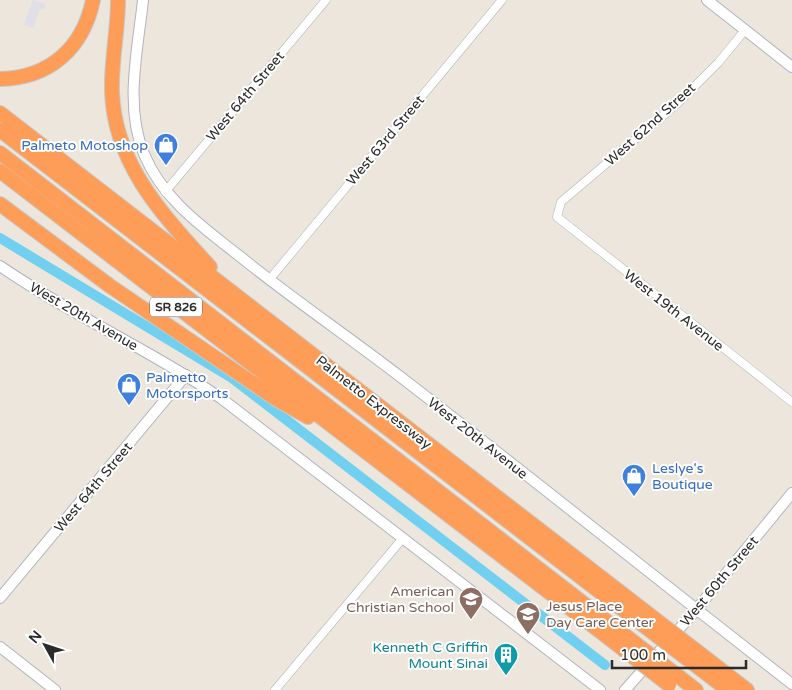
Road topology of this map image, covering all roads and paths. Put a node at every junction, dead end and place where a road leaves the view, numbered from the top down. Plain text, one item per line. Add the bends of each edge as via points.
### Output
1 (93, 0) edge
2 (118, 0) edge
3 (143, 0) edge
4 (326, 0) edge
5 (502, 0) edge
6 (707, 0) edge
7 (745, 30) junction
8 (792, 68) edge
9 (0, 78) edge
10 (0, 113) edge
11 (0, 130) edge
12 (0, 153) edge
13 (0, 171) edge
14 (165, 192) junction
15 (0, 204) edge
16 (557, 217) joint
17 (0, 266) edge
18 (269, 280) junction
19 (234, 294) junction
20 (186, 375) junction
21 (792, 402) edge
22 (352, 442) junction
23 (792, 493) edge
24 (403, 538) junction
25 (0, 598) edge
26 (696, 610) junction
27 (647, 620) junction
28 (627, 644) junction
29 (0, 647) edge
30 (694, 656) junction
31 (674, 684) edge
32 (792, 684) edge
33 (56, 690) edge
34 (275, 690) edge
35 (600, 690) edge
36 (625, 690) edge
37 (696, 690) edge
38 (728, 690) edge
39 (748, 690) edge

1 - 9 highway via 90,17 81,36 67,53 30,75
2 - 19 highway via 112,92 127,158 154,205
3 - 14 street, West 20th Avenue via 133,96 136,127 144,153
4 - 14 street, West 64th Street
5 - 18 street, West 63rd Street
6 - 7 street
7 - 8 street
7 - 16 street, West 62nd Street via 718,63 678,102 561,202
10 - 19 highway, Palmetto Expressway
11 - 27 highway
12 - 28 highway
13 - 22 highway, SR 826
14 - 18 street, West 20th Avenue via 189,216
15 - 22 highway via 110,286 276,399
16 - 21 street, West 19th Avenue
17 - 20 street, West 20th Avenue
18 - 26 street, West 20th Avenue via 401,377
19 - 27 highway, Palmetto Expressway
20 - 24 street, West 20th Avenue via 229,404
20 - 25 street, West 64th Street
22 - 28 highway, SR 826
23 - 26 street, West 60th Street
24 - 34 street
24 - 35 street, West 20th Avenue
26 - 32 street, West 20th Avenue
26 - 36 street, West 60th Street
27 - 30 highway, Palmetto Expressway, bridge
28 - 31 highway, SR 826, bridge
29 - 33 street
30 - 38 highway
30 - 39 highway, Palmetto Expressway
31 - 37 highway

